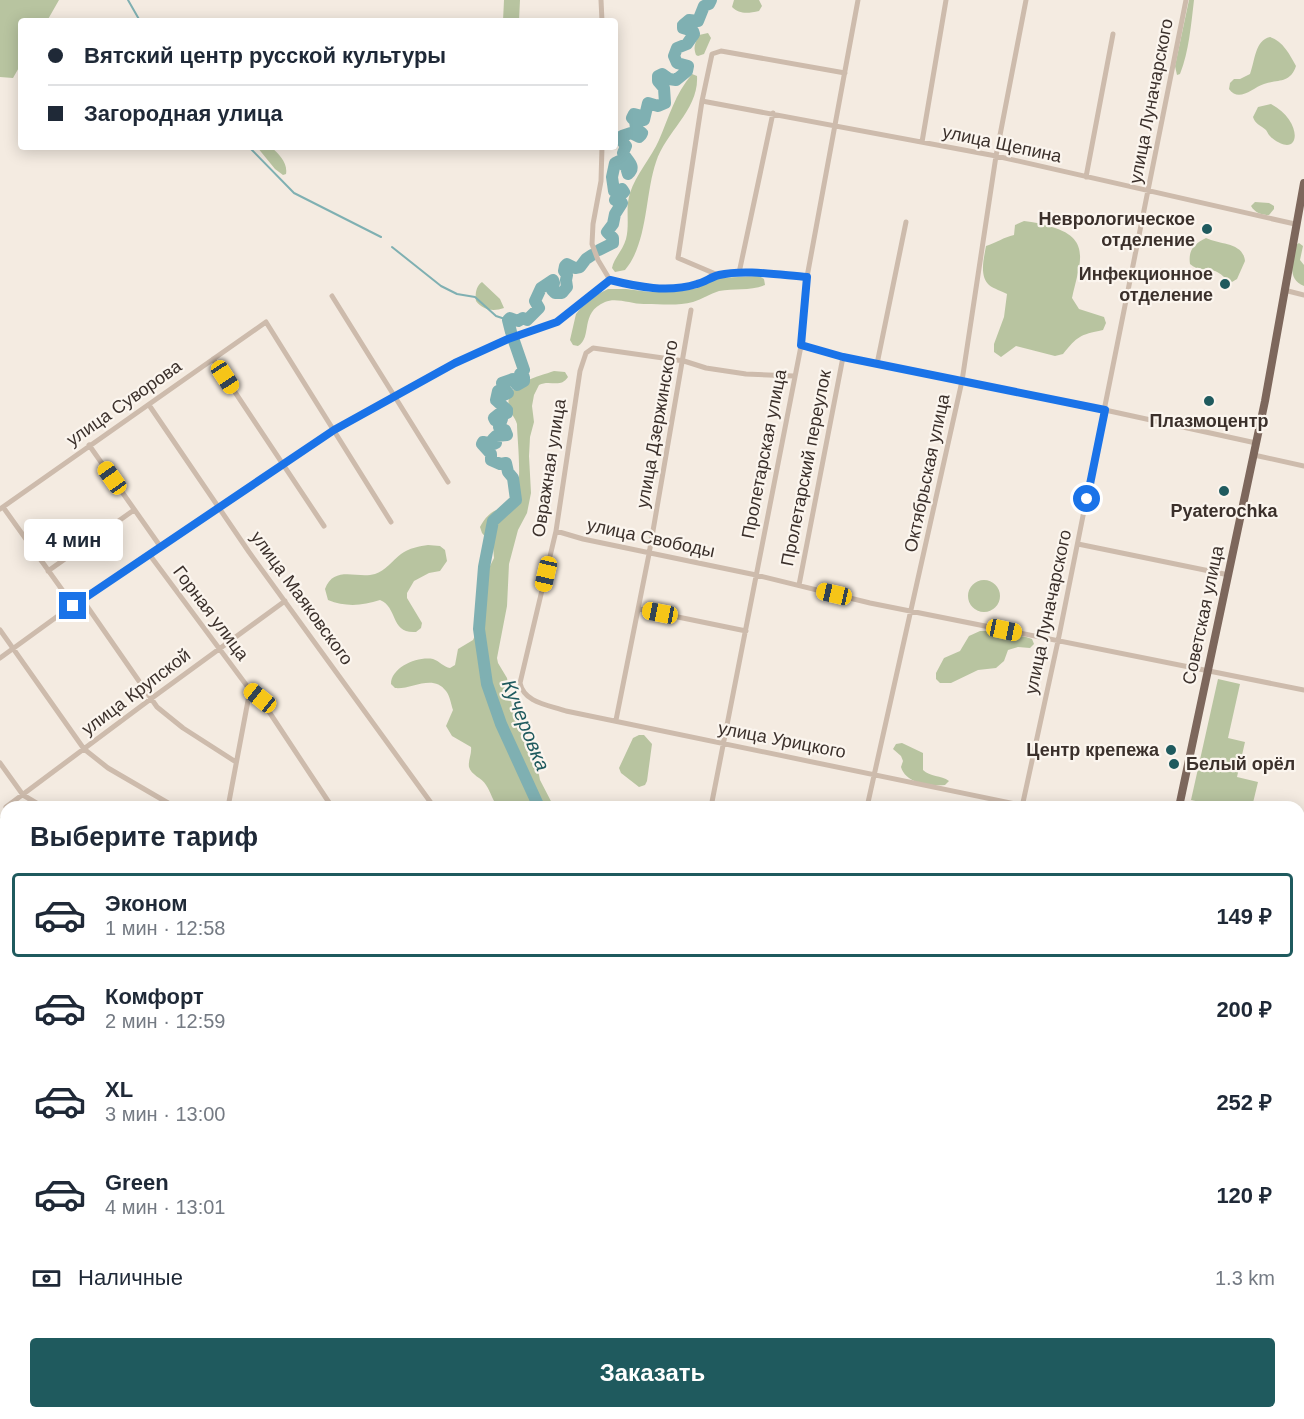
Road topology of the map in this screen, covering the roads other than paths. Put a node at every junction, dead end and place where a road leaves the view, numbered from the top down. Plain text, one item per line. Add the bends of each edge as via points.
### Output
1 (601, 0) edge
2 (858, 0) edge
3 (945, 0) edge
4 (1026, 0) edge
5 (1186, 0) edge
6 (602, 18) edge
7 (1113, 34) dead end
8 (845, 74) junction
9 (702, 100) junction
10 (773, 113) junction
11 (836, 125) junction
12 (922, 142) junction
13 (602, 150) edge
14 (996, 156) junction
15 (1086, 177) junction
16 (1304, 183) edge
17 (1148, 192) junction
18 (906, 222) dead end
19 (1295, 224) junction
20 (739, 273) junction
21 (718, 275) junction
22 (807, 277) junction
23 (610, 280) junction
24 (1284, 291) junction
25 (332, 296) dead end
26 (1304, 296) edge
27 (691, 310) dead end
28 (801, 345) junction
29 (843, 357) junction
30 (213, 359) junction
31 (684, 361) junction
32 (877, 364) junction
33 (795, 376) junction
34 (962, 381) junction
35 (394, 396) junction
36 (149, 405) junction
37 (1105, 410) junction
38 (334, 430) junction
39 (1256, 443) junction
40 (89, 446) junction
41 (1254, 455) junction
42 (283, 465) junction
43 (1304, 466) edge
44 (448, 482) dead end
45 (218, 507) junction
46 (1, 508) edge
47 (134, 510) junction
48 (391, 522) dead end
49 (324, 526) dead end
50 (556, 531) junction
51 (1078, 544) junction
52 (160, 546) junction
53 (148, 554) junction
54 (649, 554) junction
55 (48, 572) junction
56 (756, 575) junction
57 (1229, 575) junction
58 (799, 585) junction
59 (82, 599) junction
60 (285, 601) junction
61 (73, 606) junction
62 (639, 609) junction
63 (912, 611) junction
64 (0, 630) edge
65 (746, 630) junction
66 (1058, 642) junction
67 (13, 648) junction
68 (218, 649) junction
69 (0, 658) edge
70 (1209, 671) junction
71 (249, 690) junction
72 (1304, 690) edge
73 (152, 698) junction
74 (529, 698) joint
75 (616, 720) junction
76 (724, 743) junction
77 (84, 749) junction
78 (236, 762) junction
79 (0, 763) edge
80 (874, 774) junction
81 (23, 795) junction
82 (14, 801) edge
83 (33, 801) edge
84 (165, 801) edge
85 (229, 801) edge
86 (328, 801) edge
87 (430, 801) edge
88 (712, 801) edge
89 (868, 801) edge
90 (999, 801) edge
91 (1023, 801) edge
92 (1180, 801) edge

1 - 6 street
2 - 8 street, Пролетарская улица
3 - 12 street
4 - 14 street, Октябрьская улица
5 - 17 street, улица Луначарского
7 - 15 street
8 - 9 street via 722,51 712,54
8 - 11 street, Пролетарская улица
9 - 10 street, улица Щепина
9 - 21 street via 678,258
10 - 11 street, улица Щепина
10 - 20 street
11 - 12 street, улица Щепина
11 - 22 street, Пролетарская улица
12 - 14 street, улица Щепина
13 - 23 street via 592,244
14 - 15 street, улица Щепина
14 - 34 street, Октябрьская улица
15 - 17 street, улица Щепина
16 - 19 main road, Советская улица
17 - 19 street, улица Щепина
17 - 37 street, улица Луначарского
18 - 32 street
19 - 24 main road, Советская улица
20 - 21 street
20 - 22 street
21 - 23 street via 697,284 660,289
22 - 28 street, Пролетарская улица
23 - 35 street via 557,322 455,363
24 - 26 street
24 - 39 main road, Советская улица
25 - 35 street
27 - 31 street, улица Дзержинского
28 - 29 street
28 - 33 street, Пролетарская улица
29 - 32 street
29 - 58 street, Пролетарский переулок
30 - 36 street, улица Суворова
30 - 38 street, улица Суворова via 266,322
30 - 42 street
31 - 33 street via 746,374
31 - 50 street, Овражная улица via 592,348 586,353
31 - 54 street, улица Дзержинского
32 - 34 street
33 - 56 street, Пролетарская улица
34 - 37 street
34 - 63 street, Октябрьская улица
35 - 38 street
35 - 44 street
36 - 40 street, улица Суворова
36 - 45 street, улица Маяковского
37 - 39 street
37 - 51 street, улица Луначарского
38 - 42 street
38 - 48 street
39 - 41 main road, Советская улица
40 - 46 street, улица Суворова
40 - 47 street
41 - 43 street
41 - 57 main road, Советская улица
42 - 45 street
42 - 49 street
45 - 52 street
45 - 60 street, улица Маяковского
46 - 55 street
47 - 52 street
47 - 55 street
50 - 54 street, улица Свободы
50 - 74 street, Овражная улица via 520,683
51 - 57 street
51 - 66 street, улица Луначарского
52 - 53 street
53 - 59 street
53 - 68 street, Горная улица
54 - 56 street, улица Свободы
54 - 62 street, улица Дзержинского
55 - 61 street
56 - 58 street, улица Свободы
56 - 65 street, Пролетарская улица
57 - 70 main road, Советская улица
58 - 63 street, улица Свободы
59 - 61 street
59 - 73 street
60 - 68 street, улица Крупской
60 - 87 street, улица Маяковского
61 - 67 street
62 - 65 street
62 - 75 street, улица Дзержинского
63 - 66 street, улица Свободы
63 - 80 street, Октябрьская улица
64 - 67 street
65 - 76 street, Пролетарская улица
66 - 70 street, улица Свободы
66 - 91 street, улица Луначарского
67 - 69 street
67 - 77 street
68 - 71 street, Горная улица
68 - 73 street, улица Крупской
70 - 72 street, улица Свободы
70 - 92 main road, Советская улица
71 - 78 street
71 - 86 street, Горная улица via 260,698
73 - 77 street, улица Крупской
73 - 78 street via 183,728
74 - 75 street, улица Урицкого via 566,711
75 - 76 street, улица Урицкого
76 - 80 street, улица Урицкого
76 - 88 street, Пролетарская улица
77 - 81 street, улица Крупской
77 - 84 street
78 - 85 street
79 - 81 street
80 - 89 street, Октябрьская улица
80 - 90 street, улица Урицкого
81 - 82 street, улица Крупской
81 - 83 street

